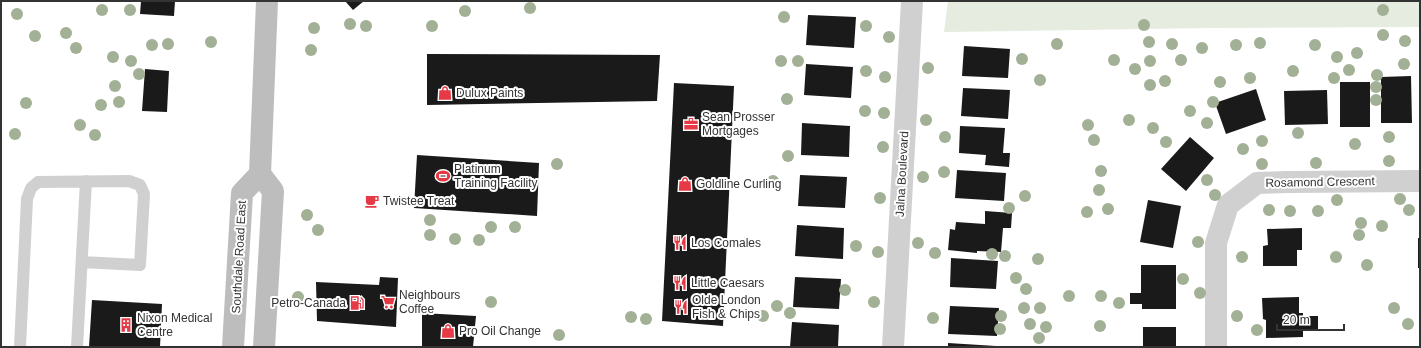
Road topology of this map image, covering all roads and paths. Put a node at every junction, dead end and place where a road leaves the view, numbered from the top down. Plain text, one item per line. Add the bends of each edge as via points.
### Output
1 (267, 1) edge
2 (912, 1) edge
3 (260, 174) junction
4 (86, 181) junction
5 (1420, 181) edge
6 (82, 262) junction
7 (20, 347) edge
8 (77, 347) edge
9 (233, 347) edge
10 (264, 347) edge
11 (893, 347) edge
12 (1216, 347) edge

1 - 3 main road
2 - 11 street, Jalna Boulevard
3 - 9 main road, Southdale Road East via 242,193
3 - 10 main road via 273,191
4 - 6 lane
4 - 6 lane via 129,181 140,186 144,194 140,265
4 - 7 lane via 38,182 31,188 27,199
5 - 12 street, Rosamond Crescent via 1257,183 1228,205 1216,243
6 - 8 lane

